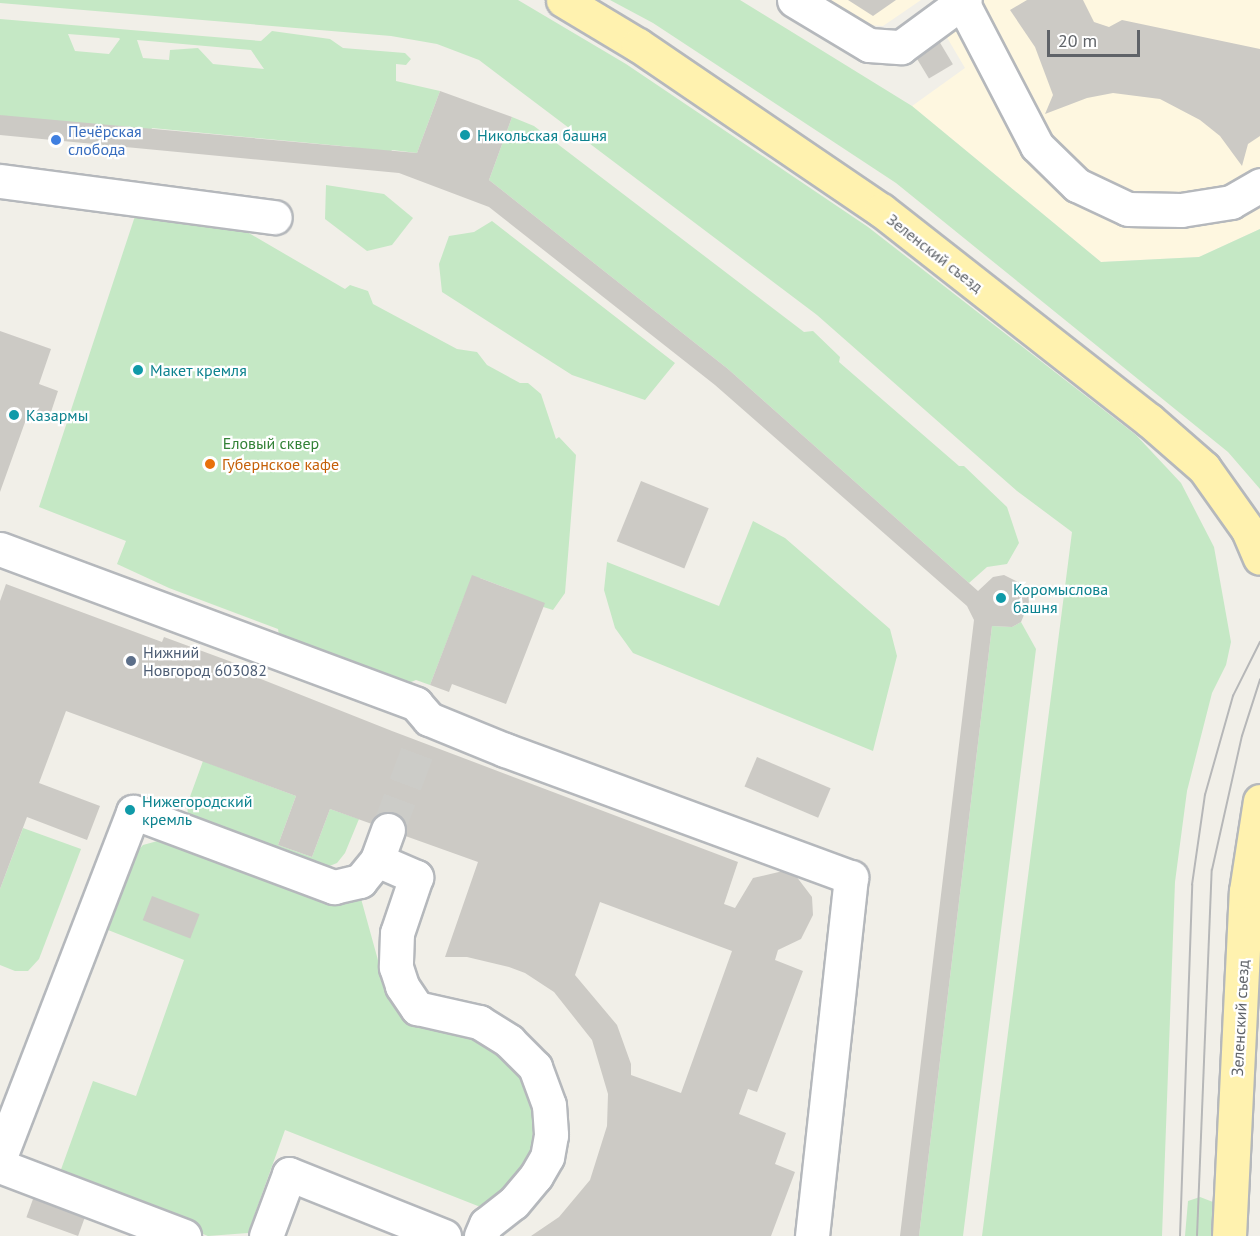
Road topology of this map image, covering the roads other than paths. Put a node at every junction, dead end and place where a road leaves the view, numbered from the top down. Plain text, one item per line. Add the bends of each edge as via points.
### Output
1 (563, 0) edge
2 (794, 0) edge
3 (963, 1) edge
4 (0, 181) edge
5 (1260, 185) edge
6 (275, 218) dead end
7 (0, 549) edge
8 (1260, 558) edge
9 (1260, 801) edge
10 (0, 1157) edge
11 (0, 1166) edge
12 (184, 1236) edge
13 (266, 1236) edge
14 (444, 1236) edge
15 (481, 1236) edge
16 (812, 1236) edge
17 (1229, 1236) edge

1 - 8 main road, Зеленский съезд via 638,45 881,210 1149,420 1204,468 1248,530
2 - 3 street via 869,45 902,47
3 - 5 street via 1037,146 1077,185 1128,209 1181,210 1230,202
4 - 6 street
7 - 16 street via 416,704 425,730 851,877
9 - 17 main road, Зеленский съезд via 1246,891
10 - 15 street via 133,813 334,887 360,881 383,845 416,877 397,933 396,966 402,986 417,1008 479,1022 509,1041 535,1067 549,1105 551,1135 547,1157 513,1203 486,1224
11 - 12 street
13 - 14 street via 289,1174

